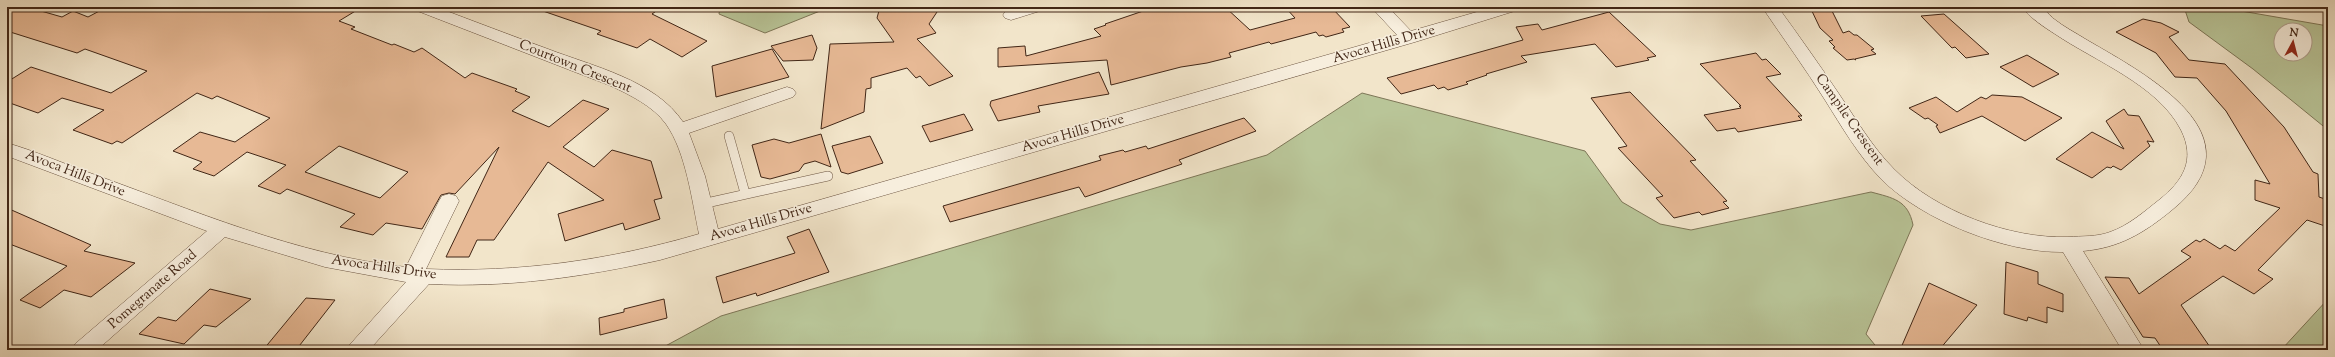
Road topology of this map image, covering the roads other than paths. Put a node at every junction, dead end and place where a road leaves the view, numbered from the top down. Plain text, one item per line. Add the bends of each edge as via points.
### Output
1 (421, 7) edge
2 (1036, 7) edge
3 (1379, 7) edge
4 (1512, 7) edge
5 (1770, 7) edge
6 (2030, 7) edge
7 (1011, 15) dead end
8 (1409, 38) junction
9 (787, 93) dead end
10 (679, 130) junction
11 (729, 136) dead end
12 (7, 149) edge
13 (828, 176) dead end
14 (745, 193) junction
15 (449, 201) dead end
16 (702, 204) junction
17 (222, 229) junction
18 (710, 238) junction
19 (2068, 244) junction
20 (418, 275) junction
21 (83, 350) edge
22 (356, 350) edge
23 (2133, 350) edge

1 - 10 street, Courtown Crescent via 617,82 641,94 663,110
2 - 7 street
3 - 8 street
4 - 8 street, Avoca Hills Drive
5 - 19 street, Campile Crescent via 1872,158 1893,181 1915,196 1990,231 2028,241
6 - 19 street, Campile Crescent via 2054,28 2133,76 2167,102 2190,129 2198,152 2198,165 2190,182 2178,197 2127,234 2109,240
8 - 18 street, Avoca Hills Drive
9 - 10 street
10 - 16 street, Courtown Crescent
11 - 14 lane
12 - 17 street, Avoca Hills Drive
13 - 14 lane
14 - 16 lane
15 - 20 street
16 - 18 street, Courtown Crescent
17 - 20 street, Avoca Hills Drive via 281,250 354,266
17 - 21 street, Pomegranate Road
18 - 20 street, Avoca Hills Drive via 660,253 594,267 477,277
19 - 23 street
20 - 22 street

